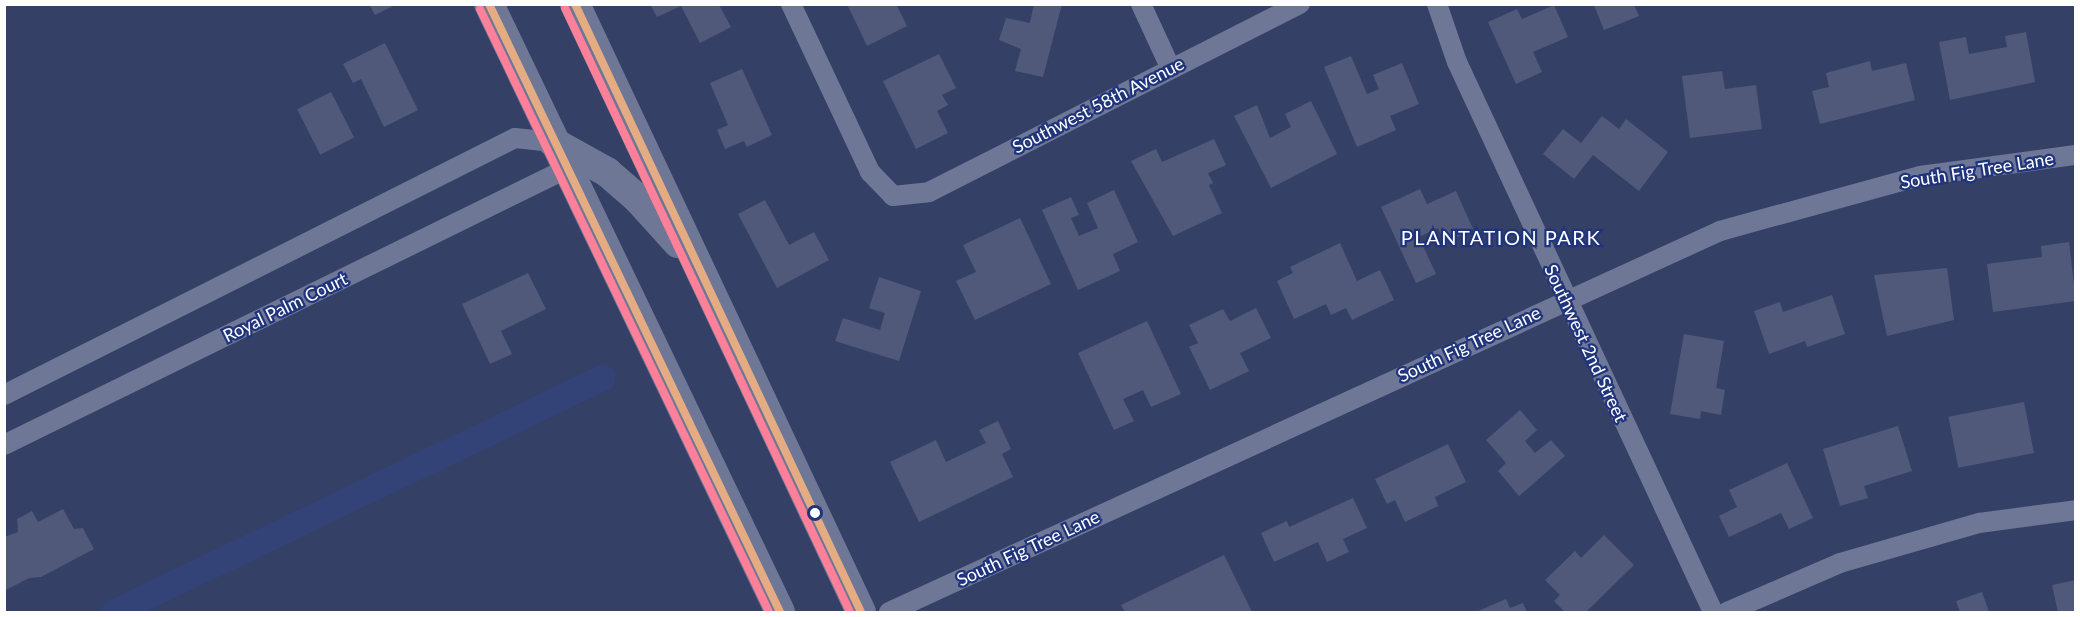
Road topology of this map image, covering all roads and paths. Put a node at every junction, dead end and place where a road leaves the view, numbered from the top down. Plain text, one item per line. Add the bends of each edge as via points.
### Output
1 (489, 4) edge
2 (575, 4) edge
3 (791, 4) edge
4 (1141, 4) edge
5 (1300, 4) edge
6 (1437, 4) edge
7 (1170, 67) junction
8 (559, 155) junction
9 (2076, 155) edge
10 (699, 265) junction
11 (1565, 299) junction
12 (4, 395) edge
13 (4, 446) edge
14 (2076, 510) edge
15 (780, 612) edge
16 (861, 612) edge
17 (889, 612) edge
18 (1713, 612) edge
19 (1728, 612) edge

1 - 8 main road
2 - 10 main road
3 - 7 street, Southwest 58th Avenue via 870,172 893,196 929,192
4 - 7 street
5 - 7 street, Southwest 58th Avenue
6 - 11 street, Southwest 2nd Street via 1457,62
8 - 10 main road via 622,185
8 - 12 street via 515,138
8 - 13 street, Royal Palm Court
8 - 15 main road
9 - 11 street, South Fig Tree Lane via 1920,176 1720,231
10 - 16 main road
11 - 17 street, South Fig Tree Lane
11 - 18 street, Southwest 2nd Street
14 - 19 street via 1979,523 1840,563

